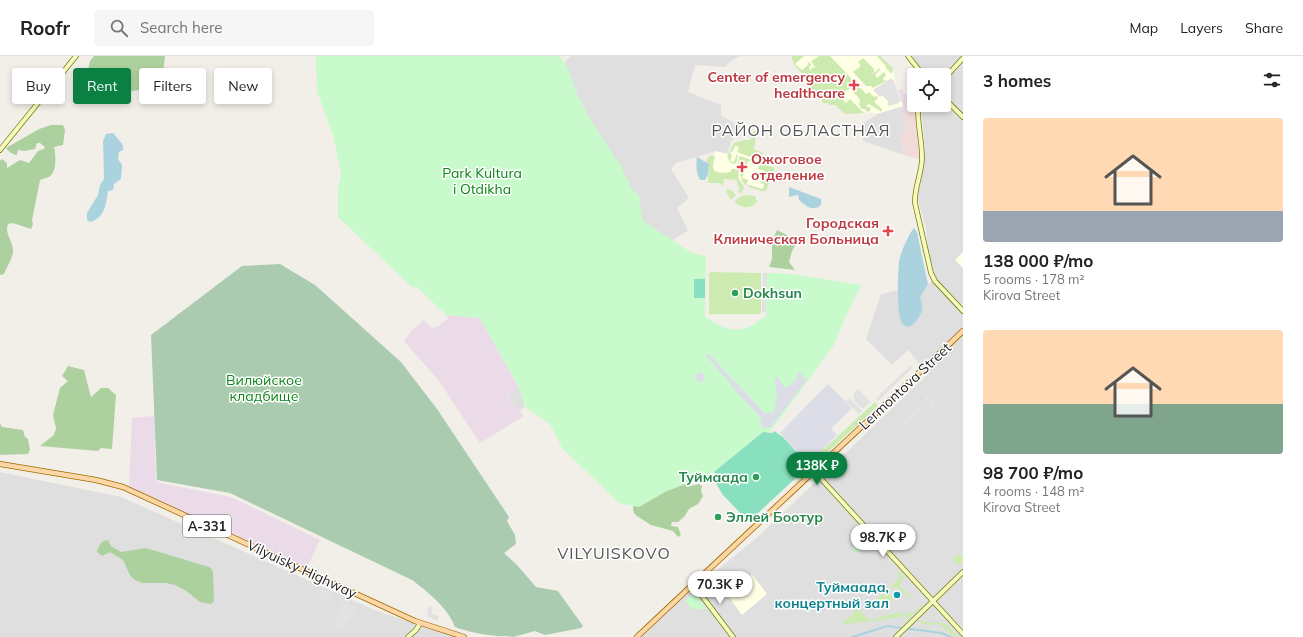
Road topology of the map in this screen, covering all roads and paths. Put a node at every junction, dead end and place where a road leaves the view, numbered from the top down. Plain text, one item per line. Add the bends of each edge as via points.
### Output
1 (76, 56) edge
2 (908, 56) edge
3 (963, 58) edge
4 (916, 68) edge
5 (951, 71) edge
6 (951, 105) edge
7 (919, 112) edge
8 (963, 117) edge
9 (0, 150) edge
10 (963, 311) edge
11 (963, 331) edge
12 (0, 464) edge
13 (814, 471) junction
14 (963, 572) edge
15 (693, 584) junction
16 (933, 601) junction
17 (420, 623) junction
18 (963, 634) edge
19 (898, 635) edge
20 (408, 637) edge
21 (464, 637) edge
22 (637, 637) edge
23 (733, 637) edge

1 - 9 main road
2 - 4 main road
3 - 5 main road
6 - 8 main road
7 - 10 main road via 922,156 914,196 927,262 935,281
11 - 13 main road, Lermontova Street
12 - 17 main road, Vilyuisky Highway / А-331 via 123,487
13 - 15 main road, Lermontova Street
13 - 16 main road
14 - 16 main road
15 - 22 main road, Lermontova Street
15 - 23 main road
16 - 18 main road
16 - 19 main road
17 - 20 main road
17 - 21 main road, А-331

